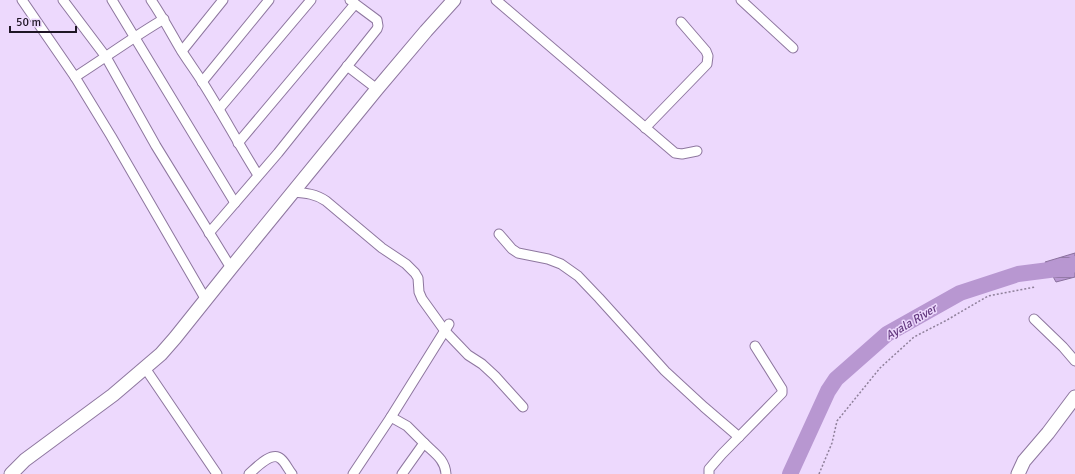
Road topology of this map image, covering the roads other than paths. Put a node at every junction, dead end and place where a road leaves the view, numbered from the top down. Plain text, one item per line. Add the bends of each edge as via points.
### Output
1 (22, 0) edge
2 (63, 0) edge
3 (112, 0) edge
4 (151, 0) edge
5 (224, 0) edge
6 (269, 0) edge
7 (311, 0) edge
8 (454, 0) edge
9 (496, 0) edge
10 (741, 0) edge
11 (353, 2) edge
12 (164, 19) junction
13 (681, 22) dead end
14 (135, 37) junction
15 (792, 48) dead end
16 (182, 51) junction
17 (106, 57) junction
18 (347, 66) junction
19 (74, 77) junction
20 (202, 82) junction
21 (377, 89) junction
22 (219, 110) junction
23 (646, 128) junction
24 (238, 143) junction
25 (697, 151) dead end
26 (258, 175) junction
27 (293, 192) junction
28 (235, 203) junction
29 (209, 233) junction
30 (499, 234) dead end
31 (231, 268) junction
32 (206, 300) junction
33 (1034, 319) dead end
34 (447, 327) junction
35 (754, 346) dead end
36 (1075, 361) edge
37 (145, 368) junction
38 (1075, 397) edge
39 (523, 407) dead end
40 (391, 417) junction
41 (739, 436) junction
42 (424, 443) junction
43 (11, 474) edge
44 (217, 474) edge
45 (249, 474) edge
46 (292, 474) edge
47 (353, 474) edge
48 (402, 474) edge
49 (446, 474) edge
50 (709, 474) edge
51 (1018, 474) edge

1 - 19 street
2 - 17 street
3 - 14 street
4 - 12 street
5 - 16 street
6 - 20 street
7 - 22 street
8 - 21 street
9 - 23 street
10 - 15 street
11 - 18 street via 377,20 378,26
11 - 24 street
12 - 14 street
12 - 16 street
13 - 23 street via 706,51 707,64
14 - 17 street
14 - 28 street
16 - 20 street
17 - 19 street
17 - 29 street
18 - 21 street
18 - 26 street
19 - 32 street
20 - 22 street
21 - 27 street
22 - 24 street
23 - 25 street via 675,153
24 - 26 street
26 - 28 street
27 - 31 street
27 - 34 street via 319,196 382,248 406,264 418,278 422,299
28 - 29 street
29 - 31 street
30 - 41 street via 518,253 548,259 561,264 578,276 665,371
31 - 32 street
32 - 37 street via 161,354
33 - 36 street
34 - 39 street via 468,355 495,376
34 - 40 street
35 - 41 street via 782,392
37 - 43 street via 25,460
37 - 44 street
38 - 51 street via 1024,461
40 - 42 street via 407,426
40 - 47 street
41 - 50 street via 709,470
42 - 48 street
42 - 49 street via 442,460
45 - 46 street via 270,457 275,456 280,458

